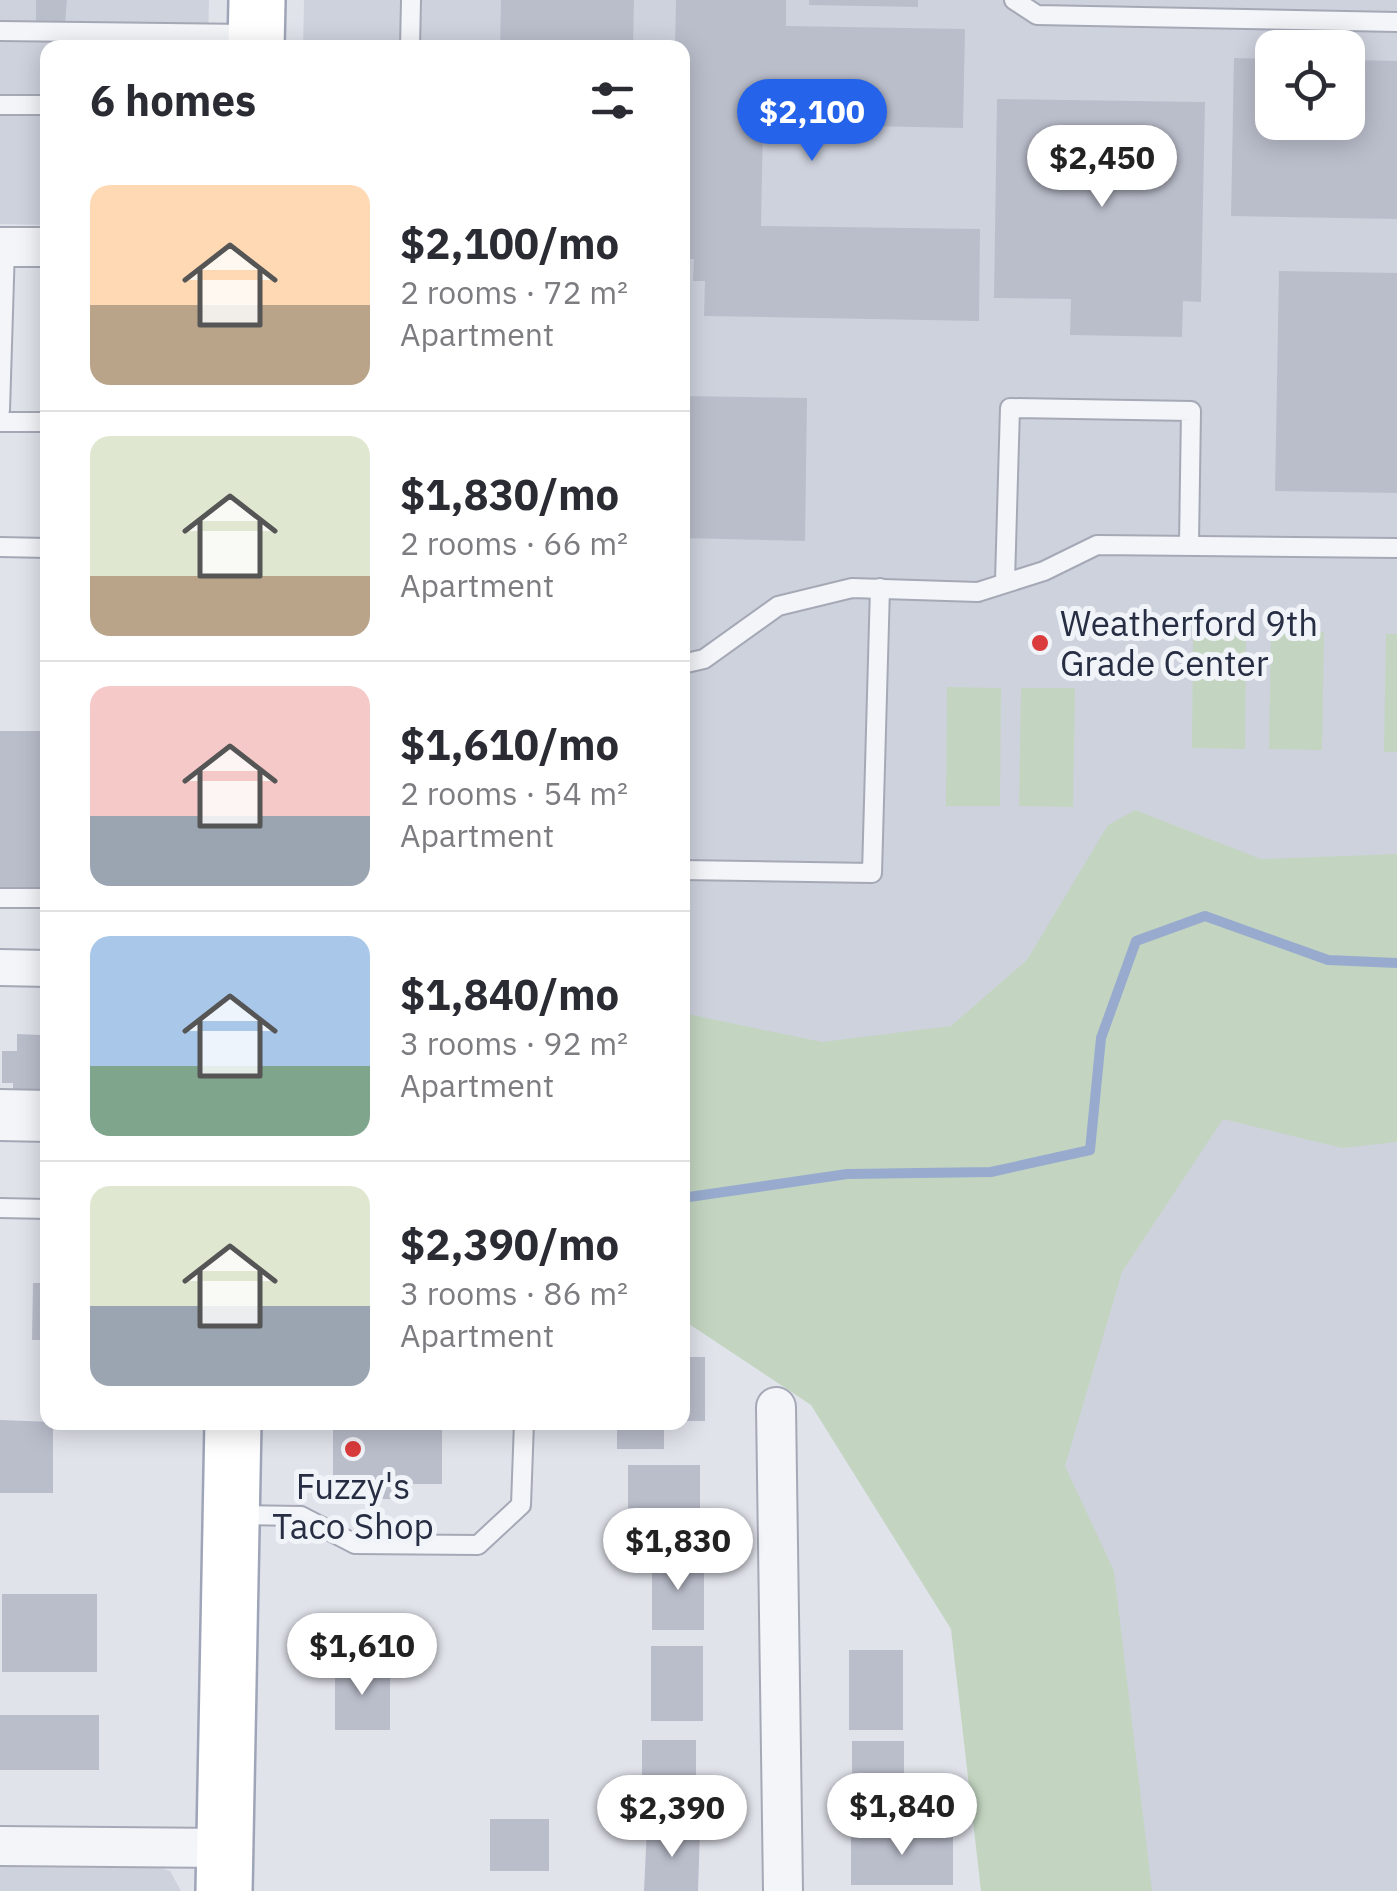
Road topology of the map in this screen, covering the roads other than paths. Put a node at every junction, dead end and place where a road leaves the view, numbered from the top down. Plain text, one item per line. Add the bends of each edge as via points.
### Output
1 (411, 0) edge
2 (1014, 0) edge
3 (1397, 22) edge
4 (256, 27) edge
5 (0, 31) edge
6 (410, 40) edge
7 (0, 104) edge
8 (40, 105) edge
9 (2, 247) edge
10 (40, 247) edge
11 (0, 410) edge
12 (0, 422) edge
13 (40, 422) edge
14 (1189, 543) junction
15 (0, 547) edge
16 (40, 548) edge
17 (1397, 548) edge
18 (1005, 581) junction
19 (880, 588) junction
20 (690, 662) edge
21 (690, 870) edge
22 (0, 898) edge
23 (40, 898) edge
24 (0, 959) edge
25 (40, 960) edge
26 (0, 976) edge
27 (40, 977) edge
28 (0, 1099) edge
29 (40, 1100) edge
30 (0, 1114) edge
31 (40, 1115) edge
32 (0, 1131) edge
33 (40, 1132) edge
34 (0, 1208) edge
35 (40, 1208) edge
36 (776, 1408) dead end
37 (233, 1430) edge
38 (524, 1430) edge
39 (231, 1515) junction
40 (0, 1846) edge
41 (224, 1869) edge
42 (783, 1891) edge

1 - 6 lane
2 - 3 lane via 1036,15
4 - 5 lane
7 - 8 lane
9 - 10 street
9 - 11 lane
12 - 13 lane
14 - 17 lane
14 - 18 lane via 1097,545
14 - 18 lane via 1190,410 1010,408
15 - 16 lane
18 - 19 lane via 978,592
19 - 20 lane via 778,606
19 - 21 lane via 872,874
22 - 23 lane
24 - 25 lane
26 - 27 lane
28 - 29 lane
30 - 31 lane
32 - 33 lane
34 - 35 lane
36 - 42 street
37 - 39 main road
38 - 39 lane via 521,1505 478,1545 355,1544 301,1516
39 - 41 main road
40 - 41 street

